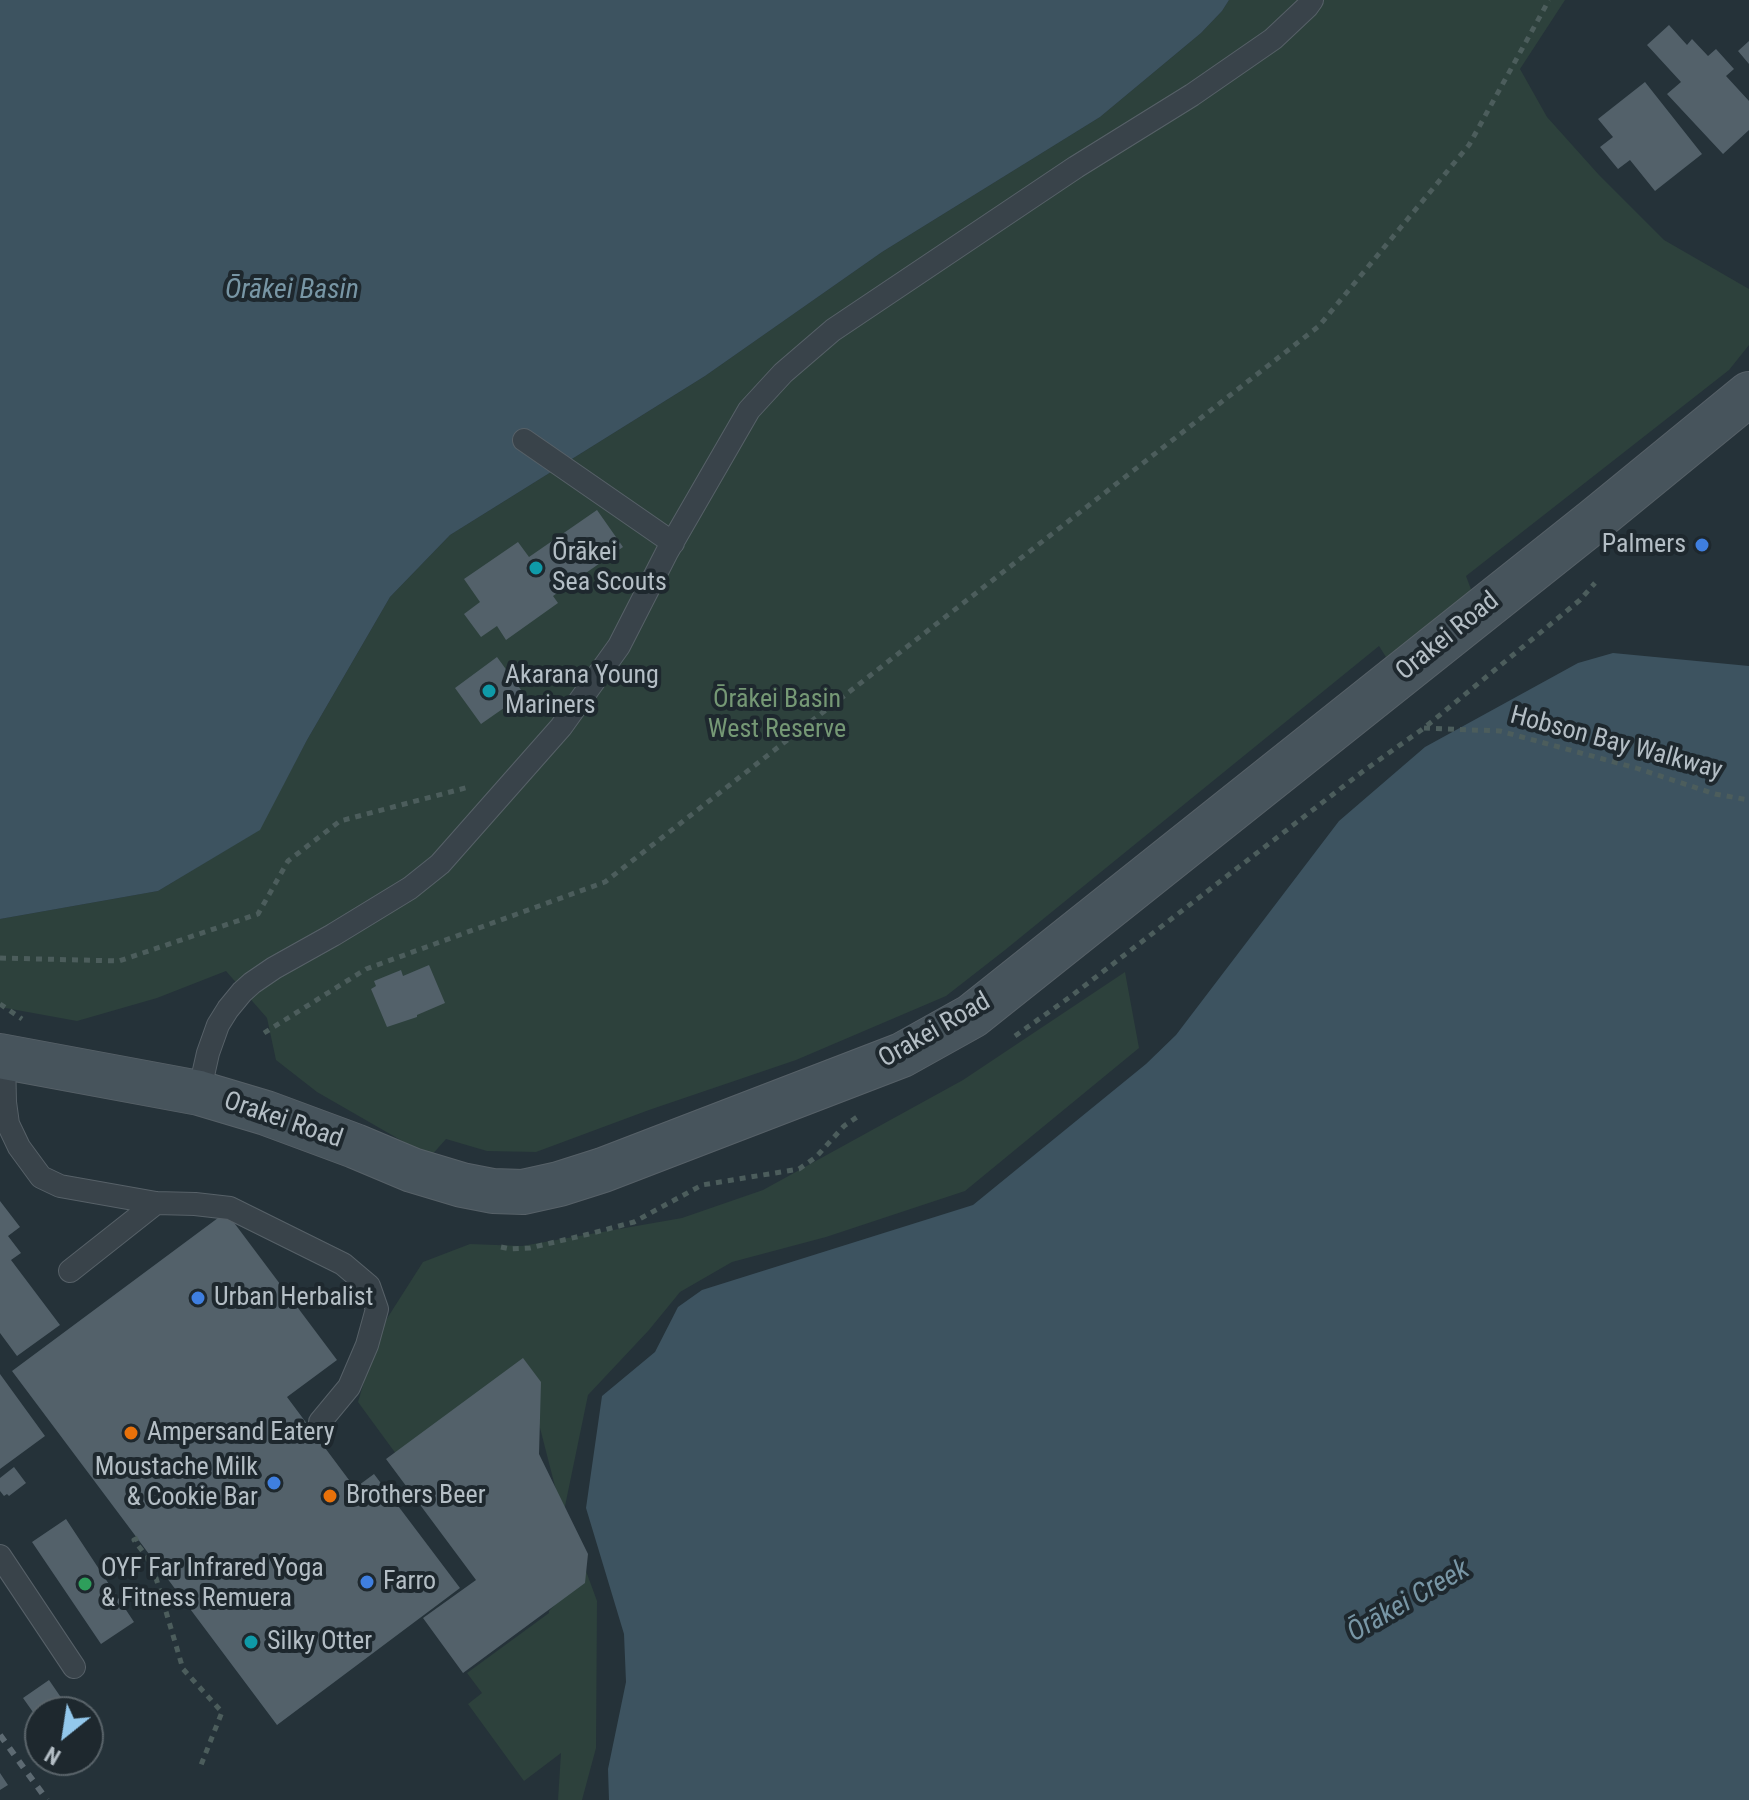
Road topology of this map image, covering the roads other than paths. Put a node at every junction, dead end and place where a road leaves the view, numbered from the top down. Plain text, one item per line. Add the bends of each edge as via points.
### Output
1 (1312, 0) edge
2 (1749, 394) edge
3 (524, 440) dead end
4 (673, 543) junction
5 (11, 1046) edge
6 (199, 1093) junction
7 (6, 1132) edge
8 (156, 1203) junction
9 (70, 1271) dead end
10 (320, 1422) dead end
11 (0, 1556) edge
12 (74, 1667) dead end

1 - 4 lane via 1273,39 1192,95 833,330 749,410
2 - 6 main road, Orakei Road via 972,1016 902,1055 603,1170 523,1192 462,1185 412,1170
3 - 4 lane
4 - 6 lane via 619,646 561,727 440,864 242,992 218,1025
5 - 6 main road, Orakei Road
5 - 7 lane
7 - 8 lane via 41,1177 60,1186
8 - 9 lane
8 - 10 lane via 230,1208 343,1264 369,1286 377,1309 367,1345 349,1387
11 - 12 lane

